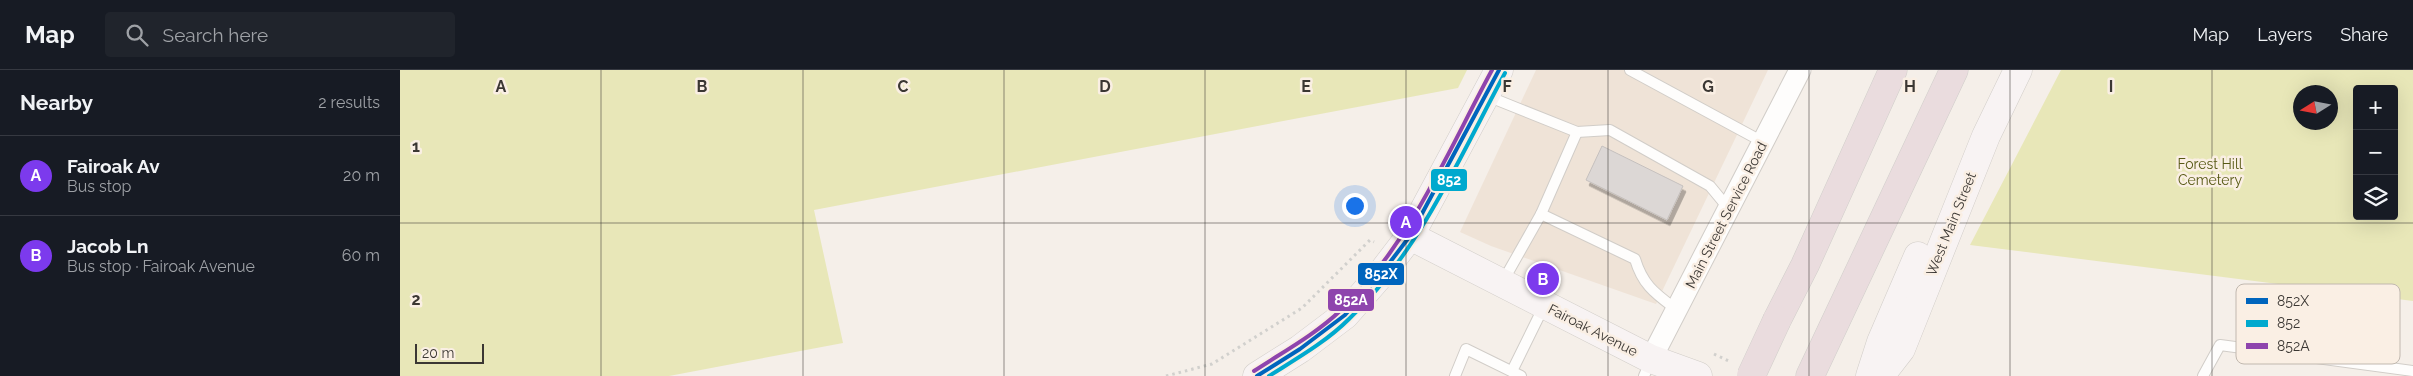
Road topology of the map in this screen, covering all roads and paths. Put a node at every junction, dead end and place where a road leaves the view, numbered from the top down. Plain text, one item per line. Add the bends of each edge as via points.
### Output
1 (1499, 70) edge
2 (1800, 70) edge
3 (1893, 70) edge
4 (1954, 70) edge
5 (2001, 70) edge
6 (2018, 70) edge
7 (1631, 72) edge
8 (1486, 96) junction
9 (1578, 132) junction
10 (1763, 142) junction
11 (1729, 209) junction
12 (1541, 214) junction
13 (1410, 236) junction
14 (1370, 240) dead end
15 (1502, 284) junction
16 (1544, 306) junction
17 (1677, 310) junction
18 (2236, 347) edge
19 (2361, 364) edge
20 (1648, 368) edge
21 (2413, 371) edge
22 (1517, 374) edge
23 (1166, 376) edge
24 (1257, 376) edge
25 (1455, 376) edge
26 (1698, 376) edge
27 (1751, 376) edge
28 (1810, 376) edge
29 (1870, 376) edge
30 (1880, 376) edge
31 (2203, 376) edge

1 - 8 street
2 - 10 street, Main Street Service Road
3 - 27 highway, bridge
4 - 28 highway
5 - 29 street, West Main Street via 1893,315
6 - 30 street, West Main Street via 1986,136 1901,349
7 - 10 lane
8 - 9 lane
8 - 13 street
9 - 11 lane via 1610,130 1710,186
9 - 12 lane
10 - 11 street, Main Street Service Road
11 - 17 street, Main Street Service Road
12 - 15 lane
12 - 17 lane via 1635,259 1648,288
13 - 15 street, Fairoak Avenue
13 - 24 street via 1345,314 1300,349
14 - 23 path via 1302,308 1212,364
15 - 16 street, Fairoak Avenue
16 - 20 street, Fairoak Avenue
16 - 22 lane
17 - 20 street, Main Street Service Road
18 - 31 lane via 2220,345
19 - 21 lane
20 - 26 street, Fairoak Avenue
22 - 25 lane via 1466,349

